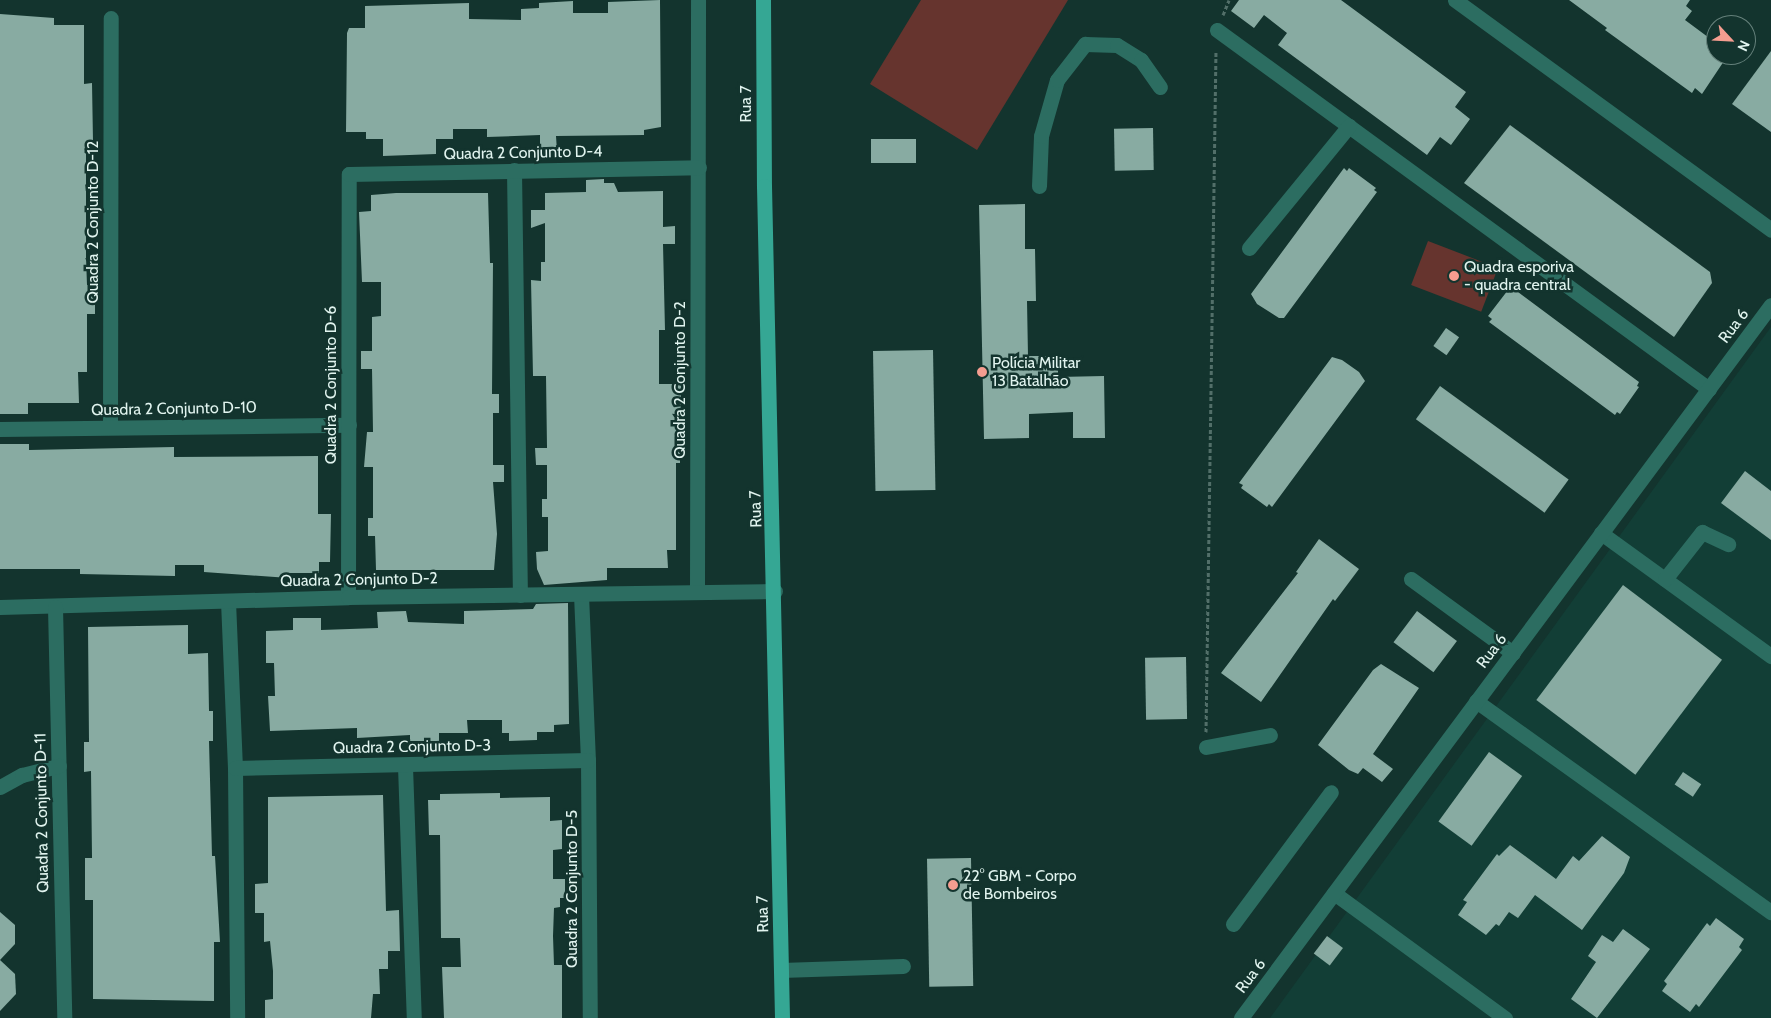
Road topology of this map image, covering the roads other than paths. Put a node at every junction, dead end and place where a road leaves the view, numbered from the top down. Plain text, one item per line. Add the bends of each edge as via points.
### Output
1 (698, 0) edge
2 (763, 0) edge
3 (1455, 0) edge
4 (112, 18) dead end
5 (1217, 30) road end
6 (1160, 87) dead end
7 (1349, 126) junction
8 (699, 167) junction
9 (514, 170) junction
10 (349, 174) joint
11 (1039, 186) dead end
12 (1771, 230) edge
13 (1250, 248) dead end
14 (1771, 305) edge
15 (1709, 389) junction
16 (349, 425) junction
17 (110, 427) junction
18 (0, 428) edge
19 (1601, 533) junction
20 (1728, 544) dead end
21 (1411, 579) dead end
22 (1664, 579) junction
23 (775, 591) junction
24 (697, 592) junction
25 (581, 594) junction
26 (520, 595) junction
27 (348, 597) junction
28 (228, 601) junction
29 (55, 607) junction
30 (0, 608) edge
31 (1513, 653) junction
32 (1771, 656) edge
33 (1476, 701) junction
34 (1270, 735) dead end
35 (1206, 747) road end
36 (588, 760) junction
37 (58, 766) junction
38 (405, 766) junction
39 (236, 768) junction
40 (0, 787) edge
41 (1330, 792) dead end
42 (1334, 893) junction
43 (1771, 912) edge
44 (1233, 924) dead end
45 (903, 966) dead end
46 (781, 970) junction
47 (64, 1018) edge
48 (237, 1018) edge
49 (414, 1018) edge
50 (590, 1018) edge
51 (782, 1018) edge
52 (1241, 1018) edge
53 (1506, 1018) edge

1 - 8 street, Quadra 2 Conjunto D-2
2 - 23 main road, Rua 7
3 - 12 street
4 - 17 street, Quadra 2 Conjunto D-12
5 - 7 street
6 - 11 street via 1141,60 1117,45 1085,44 1058,80 1042,136
7 - 13 street
7 - 15 street
8 - 9 street, Quadra 2 Conjunto D-4
8 - 24 street, Quadra 2 Conjunto D-2
9 - 10 street, Quadra 2 Conjunto D-4
9 - 26 street
10 - 16 street, Quadra 2 Conjunto D-6
14 - 15 street, Rua 6
15 - 19 street, Rua 6
16 - 17 street, Quadra 2 Conjunto D-10
16 - 27 street, Quadra 2 Conjunto D-6
17 - 18 street, Quadra 2 Conjunto D-10
19 - 22 street
19 - 31 street, Rua 6
20 - 22 street via 1702,532
21 - 31 street
22 - 32 street
23 - 24 street, Quadra 2 Conjunto D-2
23 - 46 main road, Rua 7
24 - 25 street, Quadra 2 Conjunto D-2
25 - 26 street, Quadra 2 Conjunto D-2
25 - 36 street, Quadra 2 Conjunto D-5
26 - 27 street, Quadra 2 Conjunto D-2
27 - 28 street, Quadra 2 Conjunto D-2
28 - 29 street
28 - 39 street
29 - 30 street
29 - 37 street, Quadra 2 Conjunto D-11
31 - 33 street, Rua 6
33 - 42 street, Rua 6
33 - 43 street
34 - 35 street
36 - 38 street, Quadra 2 Conjunto D-3
36 - 50 street, Quadra 2 Conjunto D-5
37 - 40 street via 22,775
37 - 47 street, Quadra 2 Conjunto D-11
38 - 39 street, Quadra 2 Conjunto D-3
38 - 49 street
39 - 48 street
41 - 44 street
42 - 52 street, Rua 6
42 - 53 street
45 - 46 street
46 - 51 main road, Rua 7

